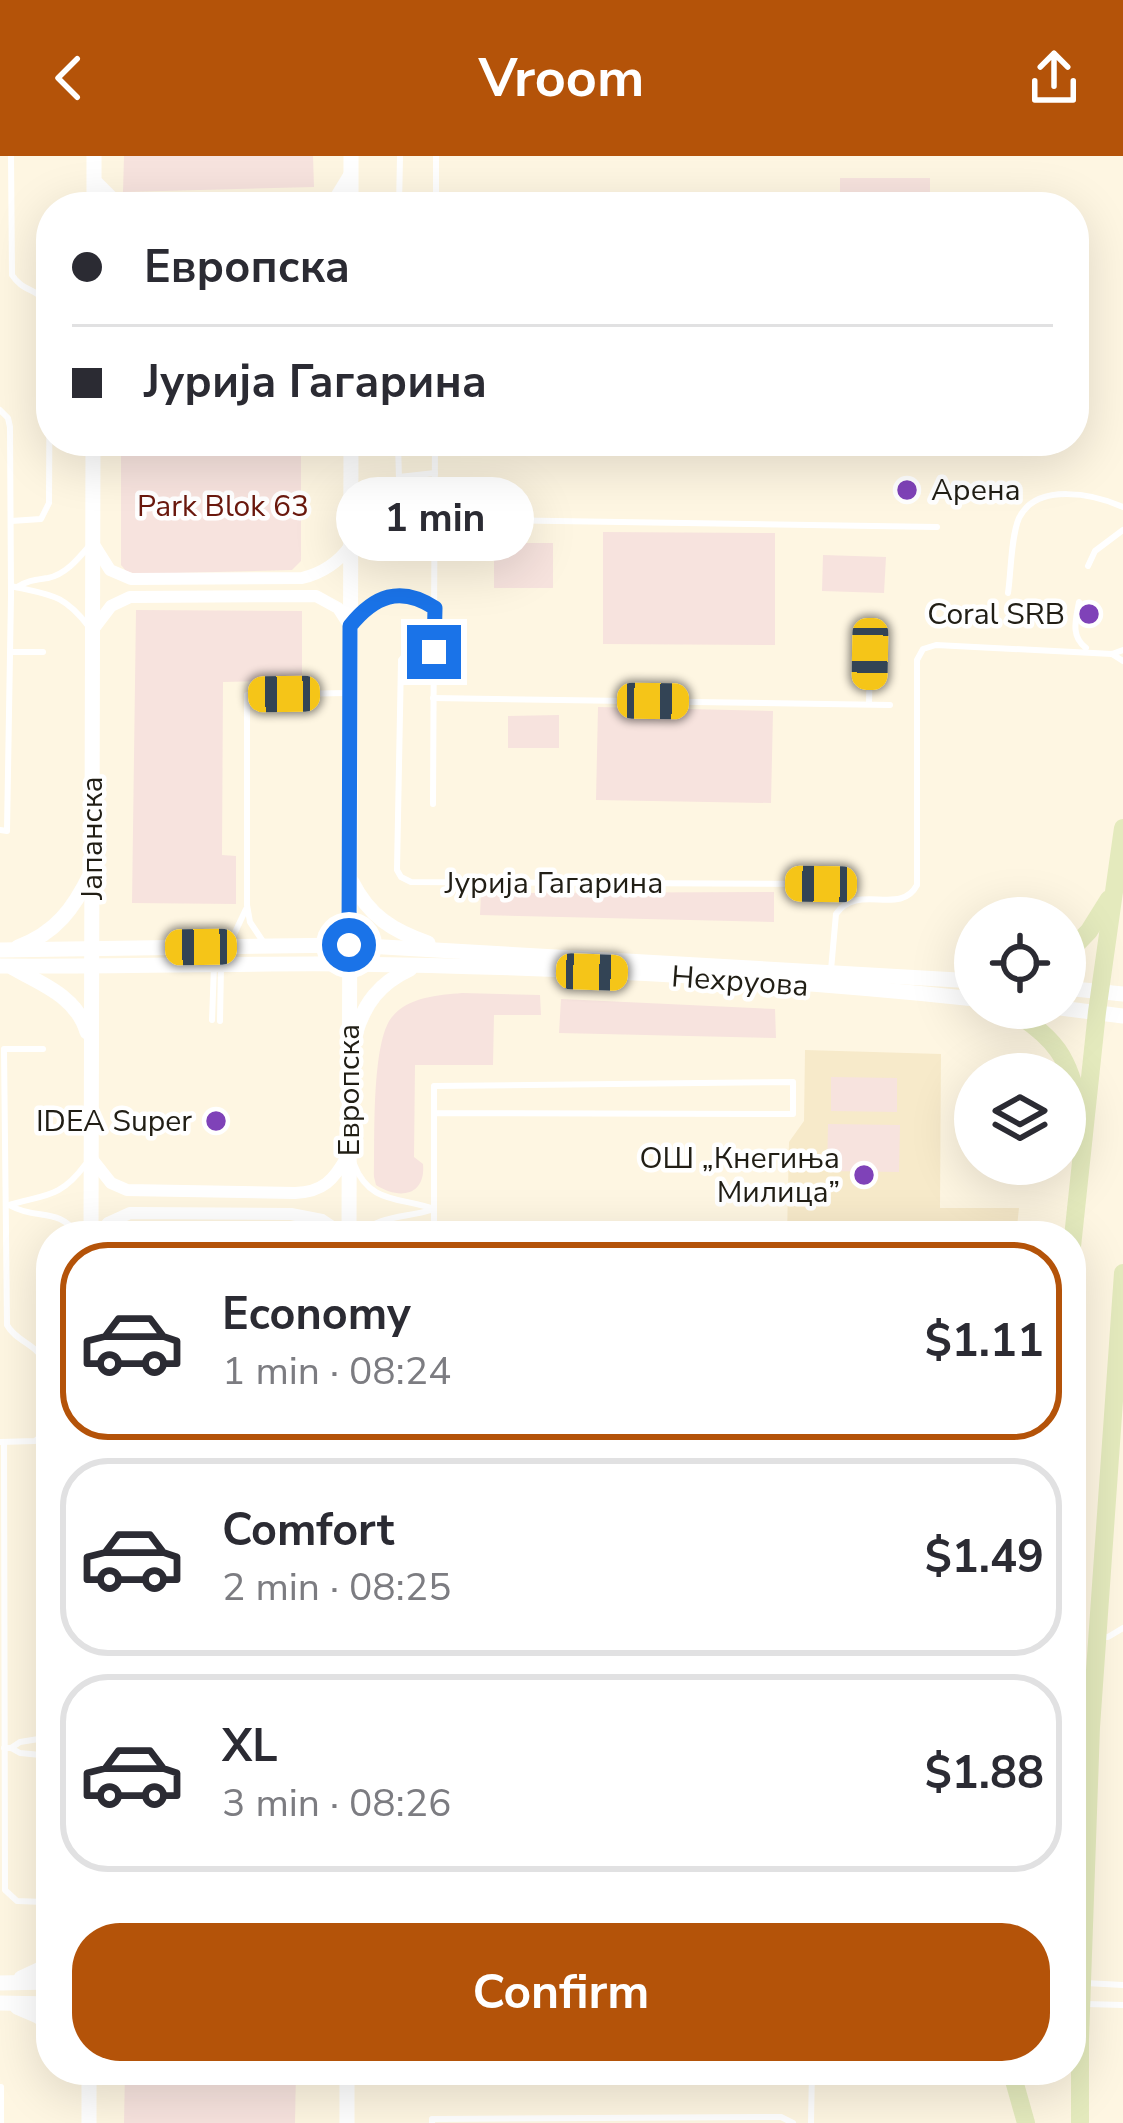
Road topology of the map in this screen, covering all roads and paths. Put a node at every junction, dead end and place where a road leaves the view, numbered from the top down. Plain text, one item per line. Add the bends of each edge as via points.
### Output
1 (11, 156) edge
2 (94, 156) edge
3 (400, 156) edge
4 (436, 156) edge
5 (351, 162) edge
6 (94, 178) junction
7 (94, 192) edge
8 (108, 192) edge
9 (337, 192) edge
10 (399, 192) edge
11 (436, 192) edge
12 (0, 218) edge
13 (11, 218) junction
14 (36, 292) edge
15 (0, 410) edge
16 (49, 456) edge
17 (93, 456) edge
18 (350, 456) edge
19 (399, 456) edge
20 (435, 456) edge
21 (434, 473) junction
22 (400, 477) junction
23 (1123, 507) edge
24 (400, 519) dead end
25 (434, 519) junction
26 (11, 521) junction
27 (938, 527) dead end
28 (1123, 530) edge
29 (93, 542) junction
30 (350, 545) junction
31 (0, 553) edge
32 (11, 553) junction
33 (1088, 566) dead end
34 (13, 590) junction
35 (1008, 593) dead end
36 (0, 595) edge
37 (1079, 602) dead end
38 (435, 608) junction
39 (350, 626) junction
40 (92, 631) junction
41 (1123, 650) edge
42 (1090, 651) junction
43 (10, 652) junction
44 (43, 652) dead end
45 (434, 652) junction
46 (870, 654) dead end
47 (1112, 654) junction
48 (1123, 662) edge
49 (350, 693) junction
50 (434, 698) junction
51 (869, 704) junction
52 (890, 705) dead end
53 (4, 792) edge
54 (433, 804) dead end
55 (1123, 828) edge
56 (0, 830) edge
57 (92, 870) junction
58 (350, 878) junction
59 (821, 884) dead end
60 (1114, 890) junction
61 (247, 905) junction
62 (1086, 934) edge
63 (349, 945) junction
64 (228, 946) junction
65 (267, 946) junction
66 (448, 950) junction
67 (5, 958) edge
68 (92, 958) junction
69 (349, 964) junction
70 (218, 966) junction
71 (415, 966) junction
72 (831, 971) junction
73 (954, 980) edge
74 (1086, 990) edge
75 (1100, 991) junction
76 (1123, 994) edge
77 (954, 997) edge
78 (1086, 1011) edge
79 (1096, 1012) junction
80 (1123, 1016) edge
81 (216, 1020) dead end
82 (1039, 1029) edge
83 (92, 1048) junction
84 (43, 1049) dead end
85 (1060, 1053) edge
86 (349, 1055) junction
87 (2, 1084) edge
88 (1086, 1110) edge
89 (434, 1113) junction
90 (349, 1152) junction
91 (92, 1158) junction
92 (1078, 1185) edge
93 (9, 1206) junction
94 (434, 1209) junction
95 (68, 1221) edge
96 (94, 1221) edge
97 (110, 1221) edge
98 (324, 1221) edge
99 (346, 1221) edge
100 (382, 1221) edge
101 (434, 1221) edge
102 (1075, 1221) edge
103 (3, 1260) edge
104 (1123, 1274) edge
105 (1122, 1309) edge
106 (36, 1348) edge
107 (36, 1440) edge
108 (2, 1442) edge
109 (2, 1614) edge
110 (1123, 1628) edge
111 (1096, 1637) junction
112 (36, 1739) edge
113 (8, 1748) junction
114 (36, 1755) edge
115 (1086, 1819) edge
116 (2, 1847) edge
117 (36, 1902) edge
118 (36, 1970) edge
119 (36, 1982) edge
120 (5, 1983) edge
121 (1086, 1983) edge
122 (1123, 1985) edge
123 (5, 2003) edge
124 (36, 2004) edge
125 (1086, 2004) edge
126 (1123, 2005) edge
127 (36, 2015) edge
128 (87, 2085) edge
129 (348, 2085) edge
130 (812, 2085) edge
131 (1015, 2085) edge
132 (1027, 2085) edge
133 (1079, 2085) edge
134 (1, 2087) edge
135 (1, 2122) edge
136 (89, 2123) edge
137 (346, 2123) edge
138 (432, 2123) edge
139 (793, 2123) edge
140 (811, 2123) edge
141 (1026, 2123) edge
142 (1080, 2123) edge

1 - 13 lane
2 - 6 street
3 - 10 lane
4 - 11 lane
5 - 9 street
6 - 7 street
6 - 8 street
12 - 13 lane
13 - 14 lane via 11,275
15 - 26 lane via 10,427
16 - 26 lane via 44,516
17 - 29 street, Јапанска
18 - 30 street, Европска
19 - 22 lane
20 - 21 lane
21 - 22 lane
21 - 25 lane
22 - 24 lane
23 - 35 lane via 1062,493 1029,505 1018,520
25 - 27 lane
25 - 38 lane
26 - 32 lane
28 - 33 lane
29 - 30 street via 110,570 130,579 302,578 332,566
29 - 34 lane via 62,572
29 - 40 street, Јапанска
30 - 39 street, Европска
31 - 32 lane
32 - 34 lane
34 - 36 lane
34 - 40 lane via 61,598
34 - 43 lane
37 - 42 lane via 1077,639
38 - 39 lane via 389,597
38 - 45 lane
39 - 40 street via 316,596 130,597
39 - 49 street, Европска
40 - 57 street, Јапанска
41 - 47 lane
42 - 47 lane
42 - 72 lane via 923,649 917,885 906,899 839,908
43 - 44 lane
43 - 53 lane
45 - 50 lane
45 - 59 lane, Јурија Гагарина via 408,651 400,660 397,870 404,880
46 - 51 lane
47 - 48 lane
49 - 58 street, Европска
49 - 61 lane via 247,695
50 - 51 lane
50 - 54 lane
51 - 52 lane
53 - 56 lane via 7,830
55 - 60 main road
57 - 67 street via 63,919
57 - 68 street, Јапанска
58 - 63 street, Европска
58 - 66 street via 379,919
60 - 62 main road
60 - 75 main road
61 - 64 lane
61 - 65 lane
63 - 65 street, Нехруова
63 - 66 street, Нехруова
63 - 69 street, Европска
64 - 65 street, Нехруова
64 - 68 street, Нехруова
66 - 72 street, Нехруова
67 - 68 street, Нехруова
67 - 83 street via 75,1008
68 - 70 street, Нехруова
68 - 83 street, Јапанска
69 - 70 street, Нехруова
69 - 71 street, Нехруова
69 - 86 street, Европска
70 - 81 lane
71 - 77 street, Нехруова
71 - 86 street via 377,989
72 - 73 street, Нехруова
74 - 75 street
75 - 76 street
75 - 79 main road
78 - 79 street
79 - 80 street
79 - 88 main road
82 - 85 main road
83 - 91 street, Јапанска
84 - 87 lane via 4,1049
86 - 90 street, Европска
87 - 93 lane
89 - 89 lane via 434,1086 793,1082 794,1114
89 - 94 lane
90 - 91 street via 329,1183 295,1193 127,1190
90 - 94 lane via 370,1190
90 - 99 street, Европска
91 - 93 lane via 69,1186
91 - 96 street, Јапанска
92 - 102 main road
93 - 95 lane
93 - 103 lane
94 - 100 lane
94 - 101 lane
97 - 98 street via 153,1213
103 - 106 lane via 7,1325
104 - 105 main road
105 - 111 main road
107 - 108 lane
108 - 109 lane
109 - 113 lane
110 - 111 lane
111 - 115 main road
112 - 113 lane
113 - 114 lane
113 - 116 lane
116 - 117 lane via 5,1890 17,1901
118 - 120 street
119 - 120 street
121 - 122 lane
123 - 124 street
123 - 127 street
125 - 126 lane
128 - 136 street
129 - 137 street
130 - 140 lane
131 - 141 main road
132 - 141 main road
133 - 142 main road
134 - 135 lane
138 - 139 lane

